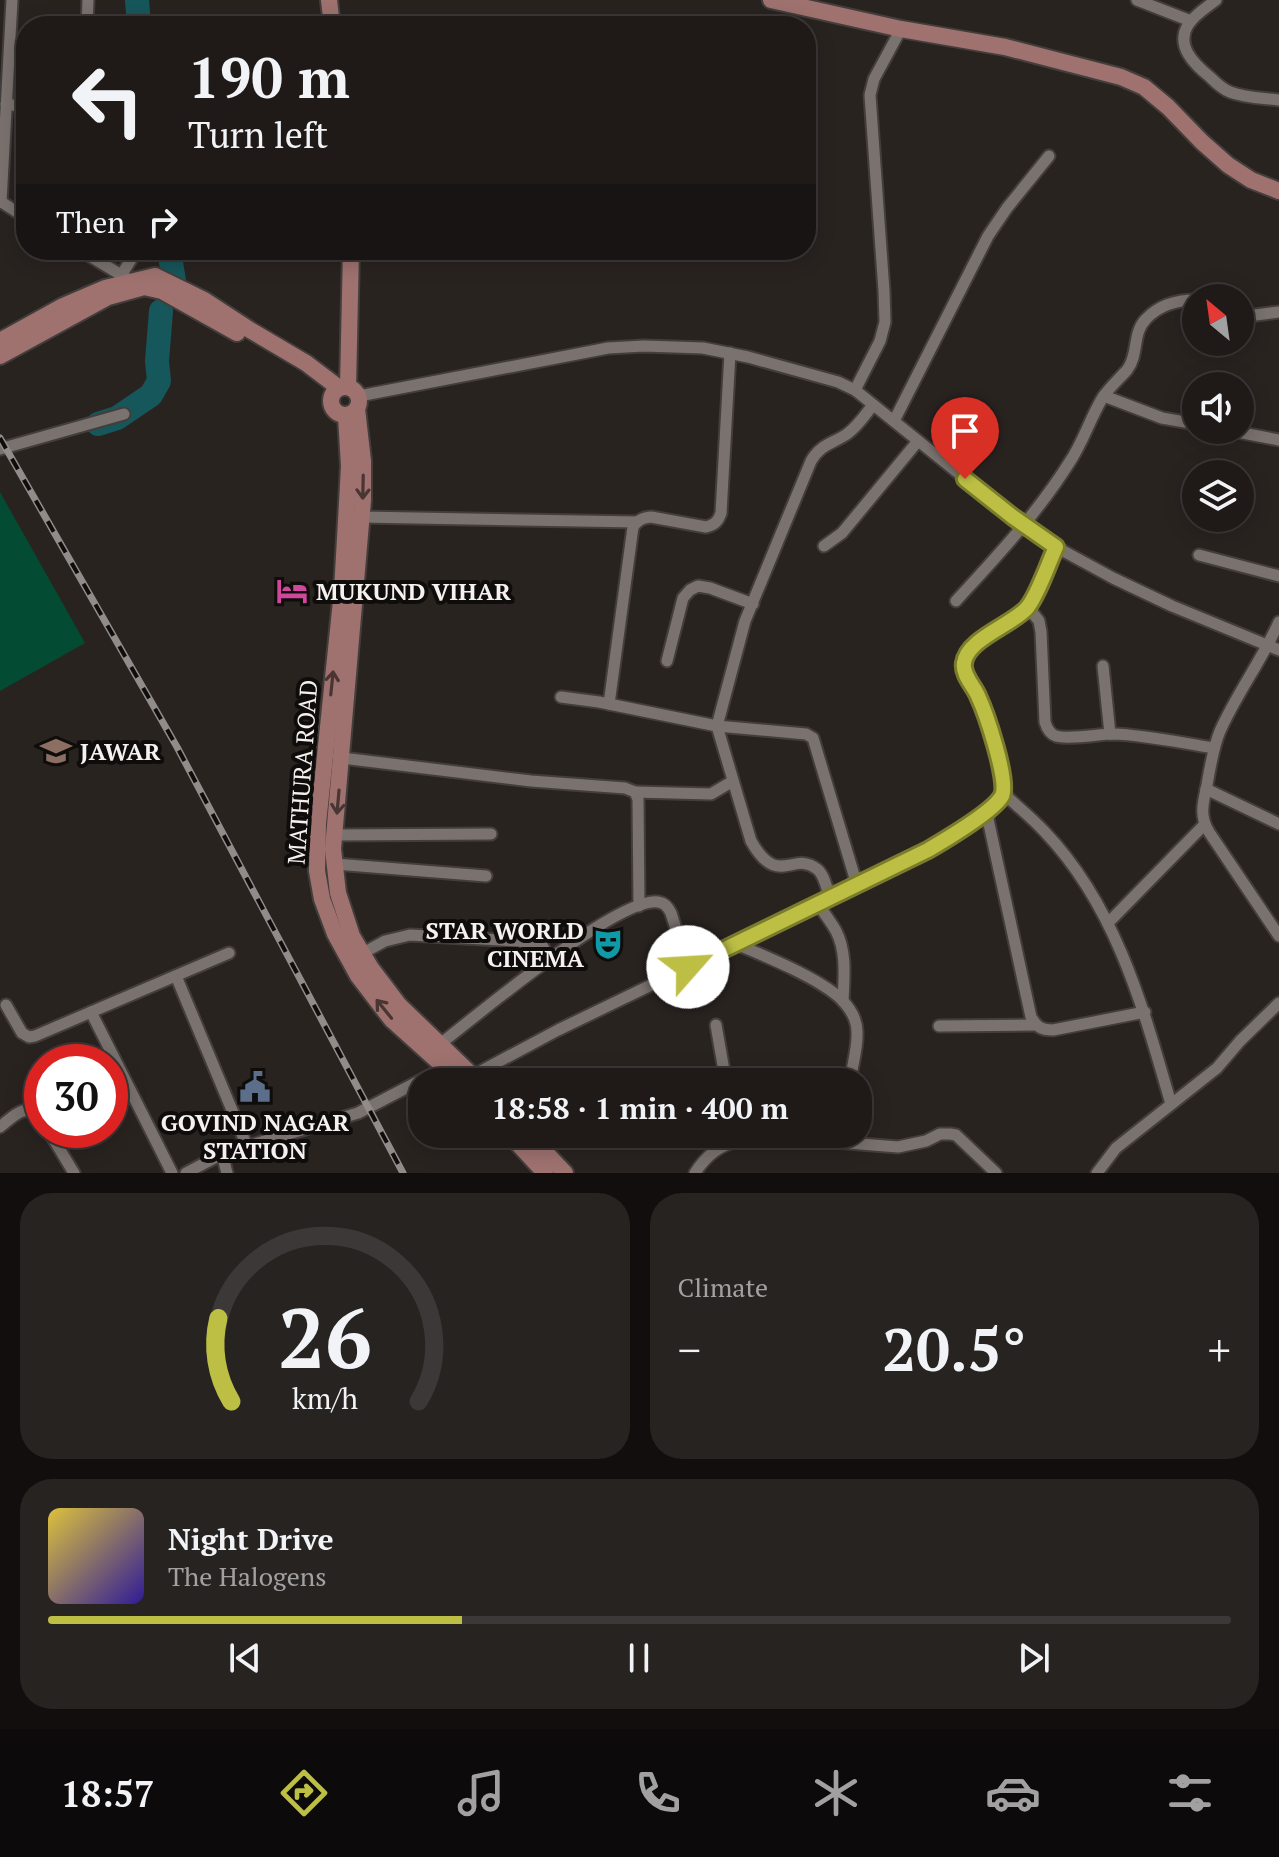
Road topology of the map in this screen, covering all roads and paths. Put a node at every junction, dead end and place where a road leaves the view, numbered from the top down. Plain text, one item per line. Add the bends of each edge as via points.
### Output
1 (12, 0) edge
2 (771, 0) edge
3 (1137, 0) edge
4 (1216, 0) edge
5 (1191, 21) junction
6 (901, 29) junction
7 (1279, 100) edge
8 (6, 104) junction
9 (16, 106) edge
10 (1049, 156) dead end
11 (1279, 191) edge
12 (1, 202) edge
13 (97, 260) edge
14 (133, 260) edge
15 (351, 260) edge
16 (127, 277) junction
17 (1182, 302) edge
18 (1279, 312) edge
19 (1254, 315) edge
20 (0, 341) edge
21 (730, 353) junction
22 (0, 356) edge
23 (855, 390) junction
24 (1104, 396) junction
25 (347, 399) junction
26 (873, 405) junction
27 (124, 414) dead end
28 (894, 421) junction
29 (1182, 422) edge
30 (1254, 435) edge
31 (1279, 440) edge
32 (918, 441) junction
33 (0, 449) edge
34 (361, 517) junction
35 (637, 522) junction
36 (1025, 525) junction
37 (824, 546) dead end
38 (1056, 547) junction
39 (1199, 555) dead end
40 (1279, 576) edge
41 (956, 601) dead end
42 (753, 604) junction
43 (1028, 607) junction
44 (347, 610) junction
45 (1279, 622) edge
46 (1274, 647) edge
47 (667, 661) dead end
48 (1103, 666) dead end
49 (561, 697) dead end
50 (609, 704) junction
51 (717, 726) junction
52 (1110, 734) junction
53 (1214, 748) junction
54 (342, 758) junction
55 (733, 781) junction
56 (1206, 789) junction
57 (635, 792) junction
58 (1003, 793) junction
59 (986, 810) junction
60 (1279, 824) edge
61 (1204, 825) junction
62 (491, 834) dead end
63 (335, 835) junction
64 (335, 864) junction
65 (486, 876) dead end
66 (857, 885) junction
67 (830, 898) junction
68 (818, 904) junction
69 (639, 906) junction
70 (1108, 923) junction
71 (1279, 936) edge
72 (736, 944) junction
73 (229, 953) dead end
74 (363, 953) junction
75 (550, 960) junction
76 (688, 967) junction
77 (176, 976) junction
78 (843, 1001) junction
79 (1279, 1003) edge
80 (6, 1005) dead end
81 (91, 1012) junction
82 (1145, 1012) junction
83 (716, 1025) dead end
84 (1036, 1025) junction
85 (939, 1026) dead end
86 (439, 1045) junction
87 (452, 1064) junction
88 (456, 1068) edge
89 (490, 1068) edge
90 (724, 1068) edge
91 (852, 1068) edge
92 (1171, 1104) junction
93 (24, 1110) edge
94 (1, 1124) edge
95 (872, 1143) edge
96 (247, 1146) junction
97 (59, 1148) edge
98 (522, 1148) edge
99 (541, 1148) edge
100 (721, 1148) edge
101 (222, 1154) junction
102 (74, 1173) edge
103 (172, 1173) edge
104 (186, 1173) edge
105 (227, 1173) edge
106 (545, 1173) edge
107 (565, 1173) edge
108 (695, 1173) edge
109 (996, 1173) edge
110 (1097, 1173) edge

1 - 8 street
2 - 6 main road
3 - 5 street
4 - 5 street
5 - 7 street via 1184,39 1194,64 1226,91
6 - 11 main road via 1005,47 1121,77 1144,87 1228,165
6 - 23 street via 870,95 885,322
8 - 9 street
8 - 12 street
10 - 28 street via 988,236
13 - 16 street
14 - 16 street
15 - 25 main road, MATHURA ROAD
16 - 20 main road
16 - 25 main road via 155,276 204,300 306,363
17 - 24 street via 1167,304 1143,321 1133,361
18 - 19 street
21 - 23 street
21 - 25 street via 608,348
21 - 35 street via 719,520 706,527 651,517
22 - 25 main road via 108,297 144,287 162,291
23 - 26 street
24 - 29 street
24 - 36 street via 1071,461
25 -> 34 main road, MATHURA ROAD via 363,461
25 - 44 main road, MATHURA ROAD
26 - 28 street
26 - 42 street via 857,425 817,451
27 - 33 street
28 - 32 street
30 - 31 street
32 - 36 street
32 - 37 street via 842,533
34 - 35 street
34 - 44 main road, MATHURA ROAD
35 - 50 street
36 - 38 street
36 - 41 street
38 - 43 street
38 - 46 street via 1172,606
39 - 40 street
42 - 47 street via 710,588 690,590 683,598
42 - 51 street
43 - 52 street via 1041,632 1048,729 1063,737
43 - 58 street via 976,643 963,667 992,737
44 - 54 main road, MATHURA ROAD
87 -> 44 main road, MATHURA ROAD via 391,1019 358,976 322,899 318,824
45 - 46 street
46 - 53 street via 1234,702
48 - 52 street
49 - 50 street
50 - 51 street
51 - 55 street
51 - 66 street via 813,738
52 - 53 street
53 - 56 street
54 - 57 street
54 -> 63 main road, MATHURA ROAD
55 - 57 street via 711,794
55 - 67 street via 759,856 777,866 813,866
56 - 60 street
56 - 61 street
57 - 69 street
58 - 59 street
58 - 70 street via 1044,831
59 - 66 street via 928,850
59 - 84 street
61 - 70 street
61 - 71 street
62 - 63 street
63 - 64 main road, MATHURA ROAD
64 - 65 street
64 - 74 main road, MATHURA ROAD via 338,893
66 - 67 street
67 - 68 street
68 - 72 street
68 - 78 street via 842,946
69 - 75 street via 589,931
69 - 76 street via 668,906
70 - 82 street
72 - 76 street
72 - 78 street via 803,975
73 - 77 street
74 - 75 street via 410,935 542,945
74 - 86 main road, MATHURA ROAD via 399,1005
75 - 86 street
76 - 89 street
77 - 81 street
77 - 96 street
78 - 91 street via 857,1032
79 - 92 street via 1217,1068
80 - 81 street via 29,1037
81 - 103 street
82 - 84 street via 1053,1030
82 - 92 street
83 - 90 street
84 - 85 street
86 - 87 main road, MATHURA ROAD
87 - 88 main road
87 - 96 street via 358,1113
92 - 110 street via 1116,1148
93 - 94 street
95 - 109 street via 898,1147 940,1134 956,1135
96 - 101 street
97 - 102 street
98 - 106 main road
99 - 107 main road
100 - 108 street
101 - 104 street
101 - 105 street

